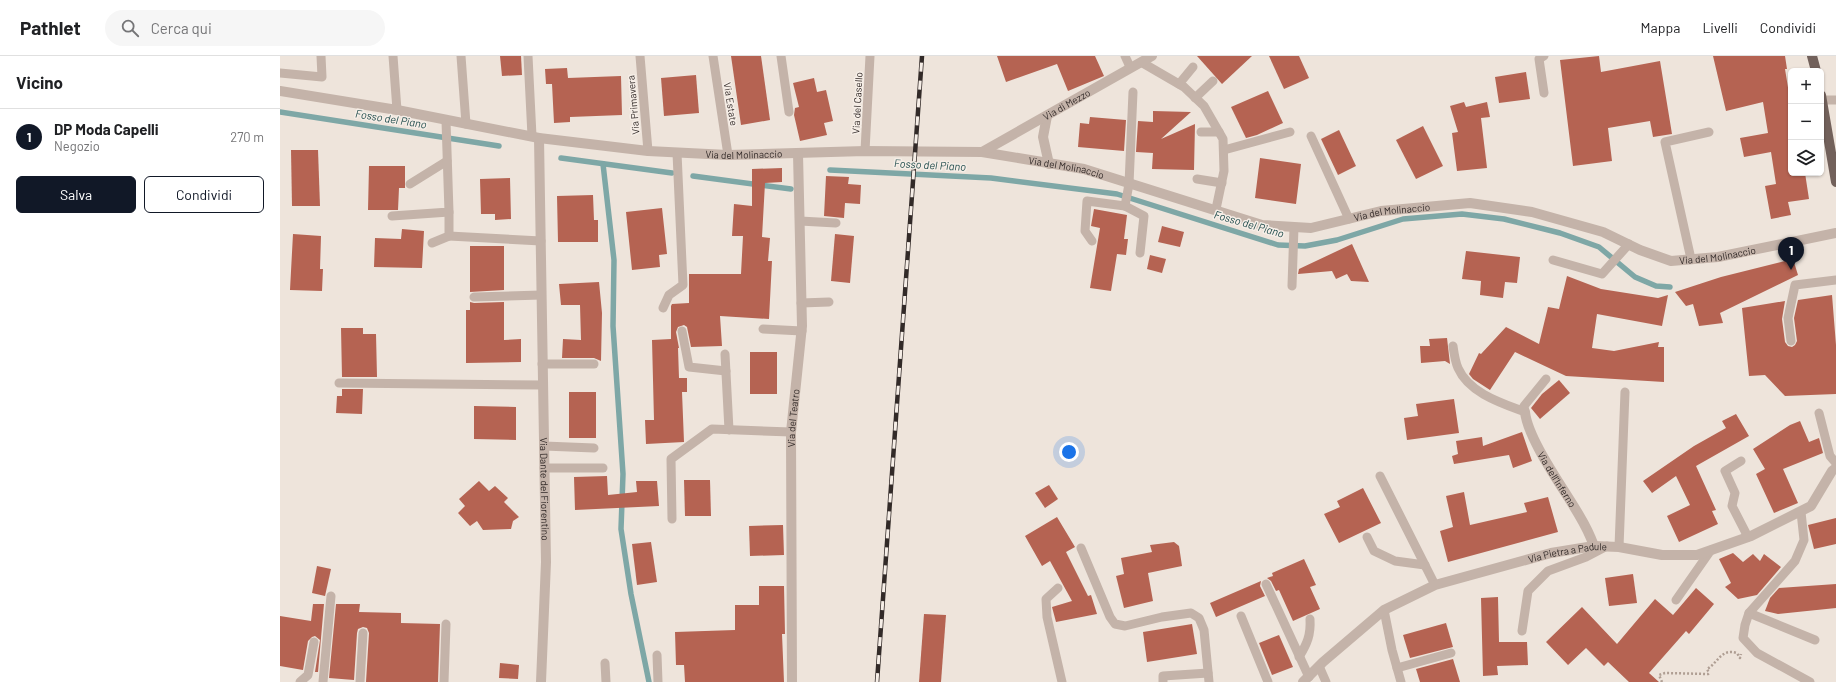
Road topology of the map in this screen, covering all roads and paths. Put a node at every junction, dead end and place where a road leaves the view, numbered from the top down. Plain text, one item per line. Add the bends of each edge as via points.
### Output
1 (321, 56) edge
2 (393, 56) edge
3 (461, 56) edge
4 (528, 56) edge
5 (640, 56) edge
6 (713, 56) edge
7 (781, 56) edge
8 (870, 56) edge
9 (1125, 56) edge
10 (1152, 56) edge
11 (1544, 56) edge
12 (1812, 56) edge
13 (1141, 62) junction
14 (1130, 67) junction
15 (1192, 67) dead end
16 (1815, 68) edge
17 (280, 73) edge
18 (1213, 81) dead end
19 (1179, 84) junction
20 (1133, 92) dead end
21 (280, 93) edge
22 (1544, 93) dead end
23 (1824, 97) edge
24 (1195, 98) junction
25 (1836, 100) edge
26 (1823, 104) edge
27 (397, 110) junction
28 (789, 112) dead end
29 (1047, 116) junction
30 (446, 124) junction
31 (466, 124) junction
32 (1201, 132) dead end
33 (1219, 132) junction
34 (1290, 132) dead end
35 (1709, 132) dead end
36 (1311, 136) dead end
37 (535, 137) junction
38 (1224, 150) junction
39 (648, 151) junction
40 (865, 151) junction
41 (982, 152) junction
42 (677, 153) junction
43 (798, 154) junction
44 (728, 155) junction
45 (448, 162) junction
46 (1049, 164) junction
47 (1197, 179) dead end
48 (1836, 182) edge
49 (1222, 183) junction
50 (410, 184) dead end
51 (1129, 186) junction
52 (1125, 206) junction
53 (1216, 209) junction
54 (449, 212) junction
55 (392, 216) dead end
56 (1349, 219) junction
57 (800, 221) junction
58 (836, 223) dead end
59 (1293, 232) junction
60 (1836, 233) edge
61 (449, 236) junction
62 (540, 241) junction
63 (1092, 241) dead end
64 (432, 243) dead end
65 (1629, 244) junction
66 (1140, 253) dead end
67 (1691, 259) junction
68 (1553, 260) dead end
69 (1836, 280) edge
70 (1292, 286) dead end
71 (541, 295) junction
72 (474, 297) dead end
73 (828, 302) dead end
74 (802, 303) junction
75 (663, 308) dead end
76 (763, 329) dead end
77 (682, 330) dead end
78 (802, 331) junction
79 (1790, 341) dead end
80 (1453, 346) dead end
81 (725, 354) dead end
82 (542, 364) junction
83 (594, 364) dead end
84 (726, 371) junction
85 (1546, 379) dead end
86 (338, 383) dead end
87 (543, 385) junction
88 (1624, 392) dead end
89 (1525, 412) junction
90 (1819, 413) dead end
91 (729, 430) junction
92 (791, 432) junction
93 (544, 446) junction
94 (594, 448) dead end
95 (1741, 461) dead end
96 (1836, 463) edge
97 (544, 468) junction
98 (603, 468) dead end
99 (1836, 468) edge
100 (1380, 476) dead end
101 (1801, 512) junction
102 (672, 519) dead end
103 (1367, 537) dead end
104 (1748, 537) junction
105 (1594, 546) junction
106 (1607, 546) junction
107 (1619, 547) junction
108 (1081, 548) dead end
109 (1711, 550) junction
110 (1425, 565) junction
111 (1266, 584) dead end
112 (1435, 585) junction
113 (1058, 588) dead end
114 (332, 596) dead end
115 (1676, 600) dead end
116 (1384, 610) junction
117 (1749, 613) junction
118 (1241, 616) dead end
119 (1310, 619) dead end
120 (446, 624) dead end
121 (1522, 631) dead end
122 (362, 633) dead end
123 (1815, 640) dead end
124 (314, 642) dead end
125 (1748, 644) junction
126 (1451, 653) dead end
127 (657, 655) dead end
128 (1299, 657) junction
129 (605, 663) dead end
130 (1319, 666) junction
131 (1397, 668) junction
132 (1209, 678) edge
133 (1306, 679) edge
134 (300, 682) edge
135 (323, 682) edge
136 (360, 682) edge
137 (444, 682) edge
138 (541, 682) edge
139 (606, 682) edge
140 (658, 682) edge
141 (792, 682) edge
142 (1062, 682) edge
143 (1163, 682) edge
144 (1268, 682) edge
145 (1326, 682) edge
146 (1401, 682) edge
147 (1662, 682) edge
148 (1810, 682) edge

1 - 17 lane via 322,77
2 - 27 lane
3 - 31 lane
4 - 37 lane, Via Dante del Fiorentino
5 - 39 lane, Via Primavera
6 - 44 lane, Via Estate
7 - 28 lane
8 - 40 lane, Via del Casello
9 - 14 lane
10 - 13 street, Via di Mezzo
11 - 22 lane via 1539,59
12 - 16 main road
13 - 14 street, Via di Mezzo
13 - 19 lane
14 - 29 street, Via di Mezzo
15 - 19 lane
18 - 24 lane
19 - 24 lane
20 - 51 lane
21 - 27 street, Via del Molinaccio
23 - 25 lane
24 - 33 lane via 1204,106
26 - 48 main road
27 - 30 street, Via del Molinaccio
29 - 41 street, Via di Mezzo
29 - 46 street via 1043,137
30 - 31 street, Via del Molinaccio
30 - 45 lane
31 - 37 street, Via del Molinaccio
32 - 33 lane
33 - 38 lane
34 - 38 lane
35 - 67 lane via 1665,142
36 - 56 lane
37 - 39 street, Via del Molinaccio
37 - 62 street, Via Dante del Fiorentino
38 - 49 lane
39 - 42 street, Via del Molinaccio
40 - 41 street, Via del Molinaccio
40 - 43 street, Via del Molinaccio
41 - 46 street, Via del Molinaccio
42 - 44 street, Via del Molinaccio
42 - 75 lane via 683,285 669,295
43 - 44 street, Via del Molinaccio
43 - 57 street, Via del Teatro
45 - 50 lane
45 - 54 lane
46 - 51 street, Via del Molinaccio via 1084,169
47 - 49 lane
49 - 53 lane
51 - 52 lane
51 - 53 street, Via del Molinaccio
52 - 63 lane via 1087,202 1085,231
52 - 66 lane via 1144,216
53 - 59 street, Via del Molinaccio via 1262,225
54 - 55 lane
54 - 61 lane
56 - 59 street, Via del Molinaccio
56 - 65 street, Via del Molinaccio via 1381,211 1470,203 1532,212 1604,232
57 - 58 lane
57 - 74 street, Via del Teatro
59 - 70 lane
60 - 67 street, Via del Molinaccio via 1718,257
61 - 62 lane
61 - 64 lane
62 - 71 street, Via Dante del Fiorentino
65 - 67 street, Via del Molinaccio via 1671,261
65 - 68 lane via 1602,274
69 - 79 lane via 1795,285 1788,318
71 - 72 lane
71 - 82 street, Via Dante del Fiorentino
73 - 74 lane
74 - 78 street, Via del Teatro
76 - 78 lane
77 - 84 lane via 689,367
78 - 92 street, Via del Teatro
80 - 89 lane via 1458,368 1472,387 1499,402
81 - 84 lane
82 - 83 lane
82 - 87 street, Via Dante del Fiorentino
84 - 91 lane
85 - 89 lane via 1524,406
86 - 87 lane
87 - 93 street, Via Dante del Fiorentino
88 - 107 lane
89 - 105 street, Via dell'Inferno via 1526,422
90 - 96 lane via 1830,456
91 - 92 lane
91 - 102 lane via 712,429 671,459
92 - 141 street, Via del Teatro
93 - 94 lane
93 - 97 street, Via Dante del Fiorentino
95 - 104 lane via 1725,471 1735,493 1732,506
97 - 98 lane
97 - 138 street, Via Dante del Fiorentino via 546,562
99 - 101 street, Via Pietra a Padule via 1811,506
100 - 110 lane
101 - 104 street, Via Pietra a Padule
101 - 117 lane via 1804,540 1795,561
103 - 110 lane via 1374,551 1395,561
104 - 109 street, Via Pietra a Padule
105 - 106 street, Via Pietra a Padule
105 - 112 street, Via Pietra a Padule via 1551,553
106 - 107 street, Via Pietra a Padule
106 - 121 lane via 1548,571 1533,586 1528,592
107 - 109 street, Via Pietra a Padule via 1662,555 1698,555
108 - 132 lane via 1115,624 1125,626 1191,613 1199,618 1204,630
109 - 115 lane
110 - 112 lane
111 - 128 lane
112 - 116 street, Via Pietra a Padule
113 - 142 lane via 1046,599 1047,617
114 - 135 lane
116 - 130 street, Via Pietra a Padule
116 - 131 lane
117 - 123 lane
117 - 125 lane via 1743,638
118 - 144 lane
119 - 128 lane via 1311,632 1308,643
120 - 137 lane
122 - 136 lane
124 - 134 lane via 308,675
125 - 147 path via 1740,658 1737,653 1722,654 1706,669 1708,674 1666,673 1659,675
125 - 148 lane via 1757,653
126 - 131 lane
127 - 140 lane
128 - 133 lane
129 - 139 lane
130 - 133 street, Via Pietra a Padule
130 - 145 lane
131 - 146 lane
132 - 143 lane via 1163,676

